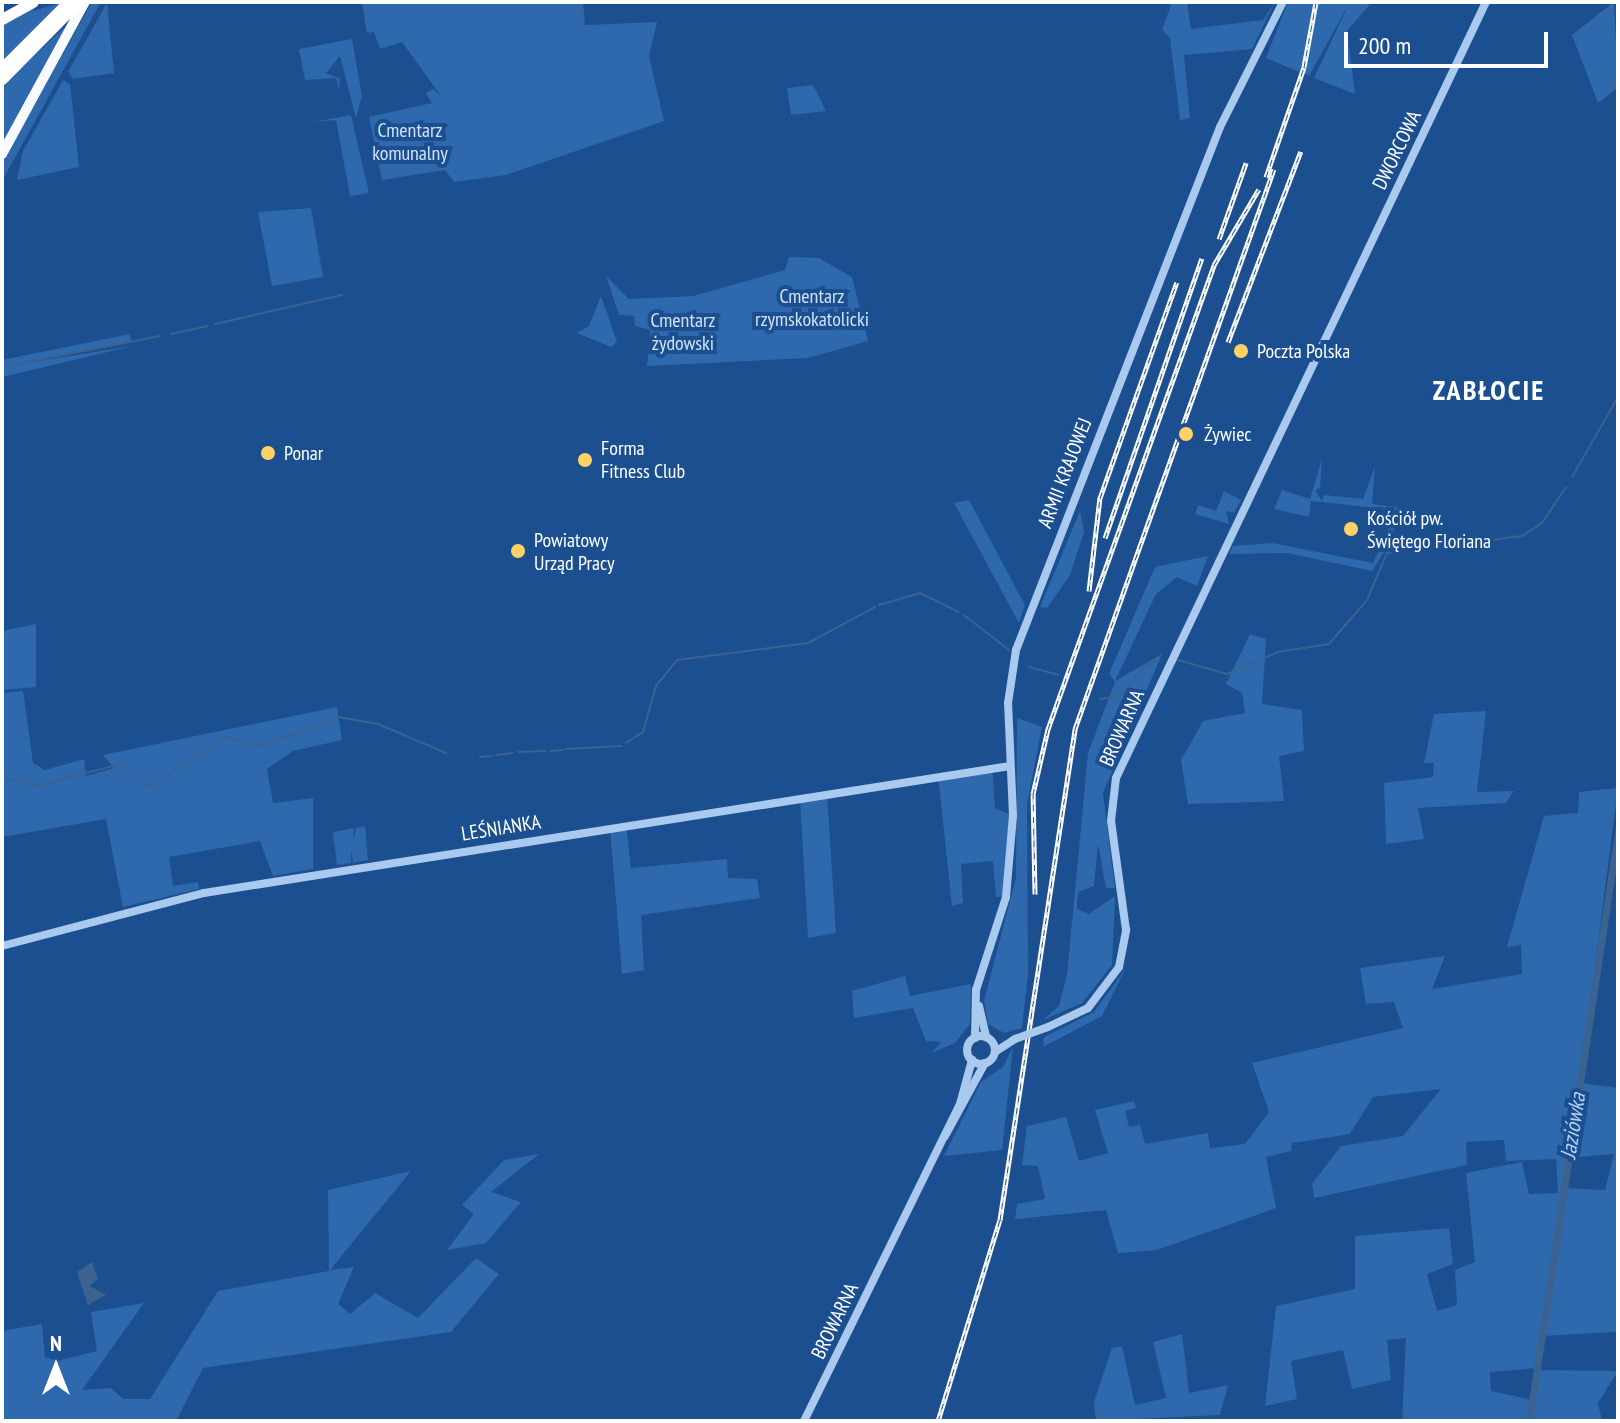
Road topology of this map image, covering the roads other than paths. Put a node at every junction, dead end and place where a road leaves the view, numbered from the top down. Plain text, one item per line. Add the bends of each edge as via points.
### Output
1 (33, 2) edge
2 (68, 2) edge
3 (78, 2) edge
4 (85, 2) edge
5 (1283, 2) edge
6 (1486, 2) edge
7 (2, 19) edge
8 (2, 68) edge
9 (2, 79) edge
10 (2, 154) edge
11 (1274, 443) joint
12 (1010, 766) junction
13 (2, 946) edge
14 (978, 981) junction
15 (975, 1038) junction
16 (991, 1044) junction
17 (972, 1060) junction
18 (985, 1063) junction
19 (935, 1149) junction
20 (804, 1421) edge

1 - 7 highway
2 - 8 highway
3 - 9 highway
4 - 10 highway
5 - 12 street, ARMII KRAJOWEJ via 1220,127 1024,626 1009,694
6 - 11 street, DWORCOWA
11 - 16 street, BROWARNA, bridge via 1116,778 1111,821 1126,930 1119,967 1088,1008
12 - 13 street, LEŚNIANKA via 204,893
12 - 14 street, ARMII KRAJOWEJ via 1004,911
14 - 15 street, ARMII KRAJOWEJ
14 - 16 street, ARMII KRAJOWEJ
15 - 16 street
15 - 17 street, ARMII KRAJOWEJ via 967,1050
16 - 18 street, BROWARNA
17 - 18 street
17 - 19 street, BROWARNA via 963,1096
18 - 19 street, BROWARNA via 962,1115
19 - 20 street, BROWARNA

